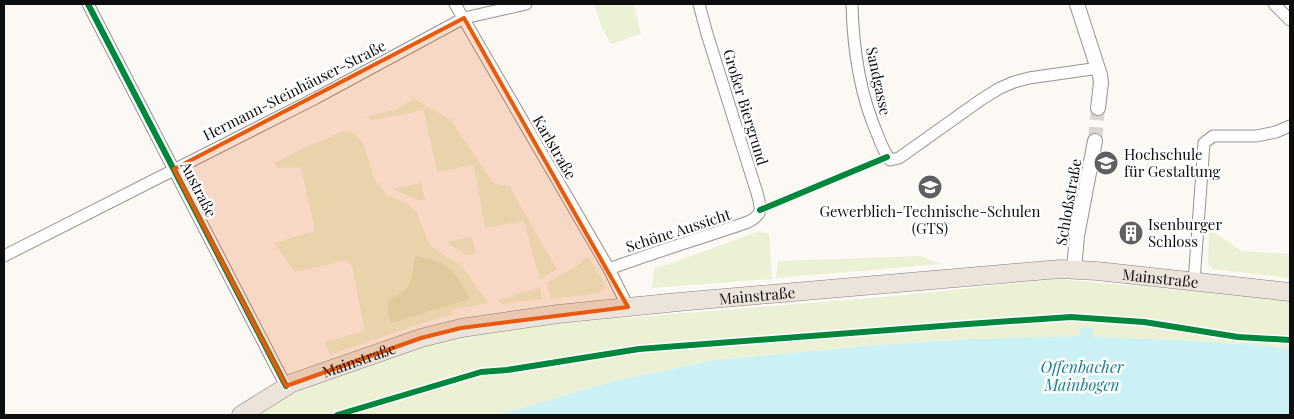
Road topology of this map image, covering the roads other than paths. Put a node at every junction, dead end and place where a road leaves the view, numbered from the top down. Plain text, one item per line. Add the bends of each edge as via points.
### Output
1 (88, 4) edge
2 (455, 4) edge
3 (526, 4) edge
4 (699, 4) edge
5 (852, 4) edge
6 (1274, 4) edge
7 (1081, 5) edge
8 (464, 18) junction
9 (1290, 20) edge
10 (1099, 68) junction
11 (1098, 108) tunnel mouth
12 (1290, 126) edge
13 (1095, 141) tunnel mouth
14 (174, 168) junction
15 (755, 218) joint
16 (4, 256) edge
17 (609, 269) junction
18 (1074, 269) junction
19 (1194, 282) junction
20 (1290, 292) edge
21 (628, 307) junction
22 (286, 386) junction
23 (241, 415) edge

1 - 14 street, Austraße
2 - 8 street, Karlstraße
3 - 8 street, Hermann-Steinhäuser-Straße
4 - 15 street, Großer Biergrund via 759,202 760,210
5 - 10 street, Sandgasse via 863,93 870,118 890,160 899,158 1007,85 1029,78
6 - 9 street
7 - 10 street
8 - 14 street, Hermann-Steinhäuser-Straße via 316,98
8 - 17 street, Karlstraße
10 - 11 street
12 - 19 street via 1256,136 1213,136 1206,140 1202,147
13 - 18 street, Schloßstraße
14 - 16 street, Hermann-Steinhäuser-Straße
14 - 22 street, Austraße
15 - 17 street, Schöne Aussicht
17 - 21 street, Karlstraße
18 - 19 main road, Mainstraße
18 - 21 main road, Mainstraße
19 - 20 main road, Mainstraße
21 - 22 main road, Mainstraße via 461,328 422,338
22 - 23 main road, Mainstraße

